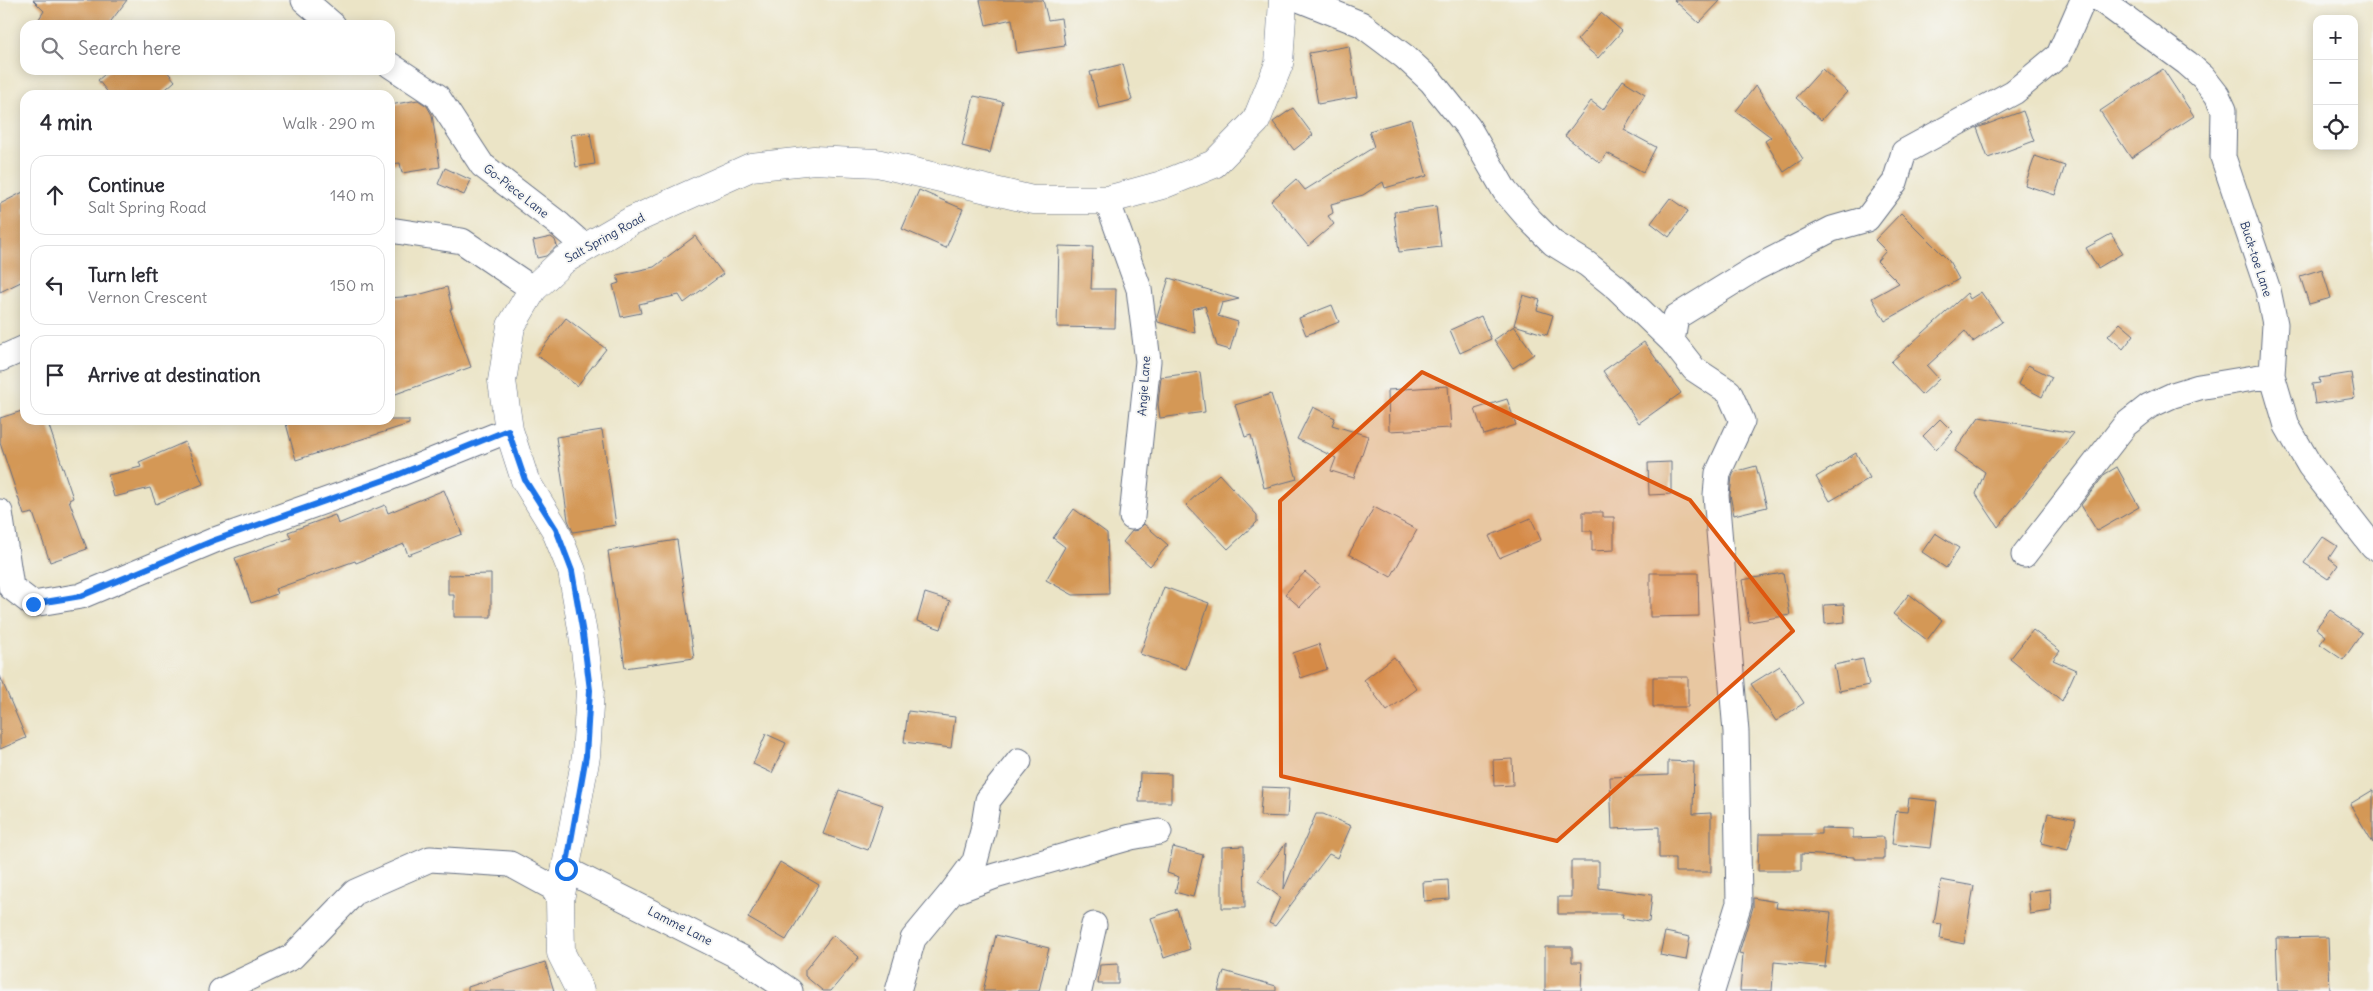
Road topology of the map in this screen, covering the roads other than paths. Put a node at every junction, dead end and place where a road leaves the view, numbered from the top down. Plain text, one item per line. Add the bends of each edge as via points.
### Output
1 (304, 0) edge
2 (1283, 0) edge
3 (1300, 0) edge
4 (2083, 0) edge
5 (2101, 0) edge
6 (327, 20) edge
7 (395, 67) edge
8 (1107, 200) junction
9 (395, 231) edge
10 (586, 248) junction
11 (533, 289) junction
12 (1672, 341) junction
13 (2272, 375) junction
14 (508, 430) junction
15 (0, 512) edge
16 (1132, 517) dead end
17 (2373, 547) edge
18 (2024, 555) dead end
19 (1019, 761) dead end
20 (1159, 832) dead end
21 (566, 869) junction
22 (952, 892) junction
23 (560, 900) junction
24 (1094, 925) dead end
25 (221, 991) edge
26 (580, 991) edge
27 (790, 991) edge
28 (898, 991) edge
29 (1079, 991) edge
30 (1712, 991) edge

1 - 6 street
2 - 8 street, Salt Spring Road via 1279,64 1256,121 1214,164 1162,185
3 - 12 street via 1361,24 1425,75 1468,127 1505,191 1530,220 1553,243 1617,288
4 - 12 street via 2059,56 2014,92 1904,152 1895,182 1867,219 1832,229 1762,265 1676,317
5 - 13 street, Buck-toe Lane via 2187,62 2212,89 2224,110 2223,157 2268,290 2275,324
7 - 10 street, Go-Piece Lane via 437,96 482,165
8 - 10 street, Salt Spring Road via 1033,200 877,163 814,160 752,167 631,221
8 - 16 street, Angie Lane via 1139,289 1148,361
9 - 11 street via 462,241
10 - 11 street, Salt Spring Road via 564,260
11 - 14 street, Salt Spring Road via 511,326 502,381
12 - 30 street via 1694,369 1729,392 1742,421 1718,473 1716,495 1736,732 1739,904
13 - 17 street, Buck-toe Lane via 2287,426 2310,466
13 - 18 street via 2200,387 2149,406 2125,425
14 - 15 street via 390,478 215,540 81,596 33,604 10,587
14 - 21 street, Salt Spring Road via 525,480 556,529 572,571 583,634 590,690 586,756
19 - 22 street via 988,800 974,861
20 - 22 street via 1131,836
21 - 23 street, Salt Spring Road
21 - 27 street, Lamme Lane via 742,958
22 - 28 street via 913,939
23 - 25 street via 552,887 510,864 430,859 355,892 292,957
23 - 26 street, Salt Spring Road via 561,953
24 - 29 street

